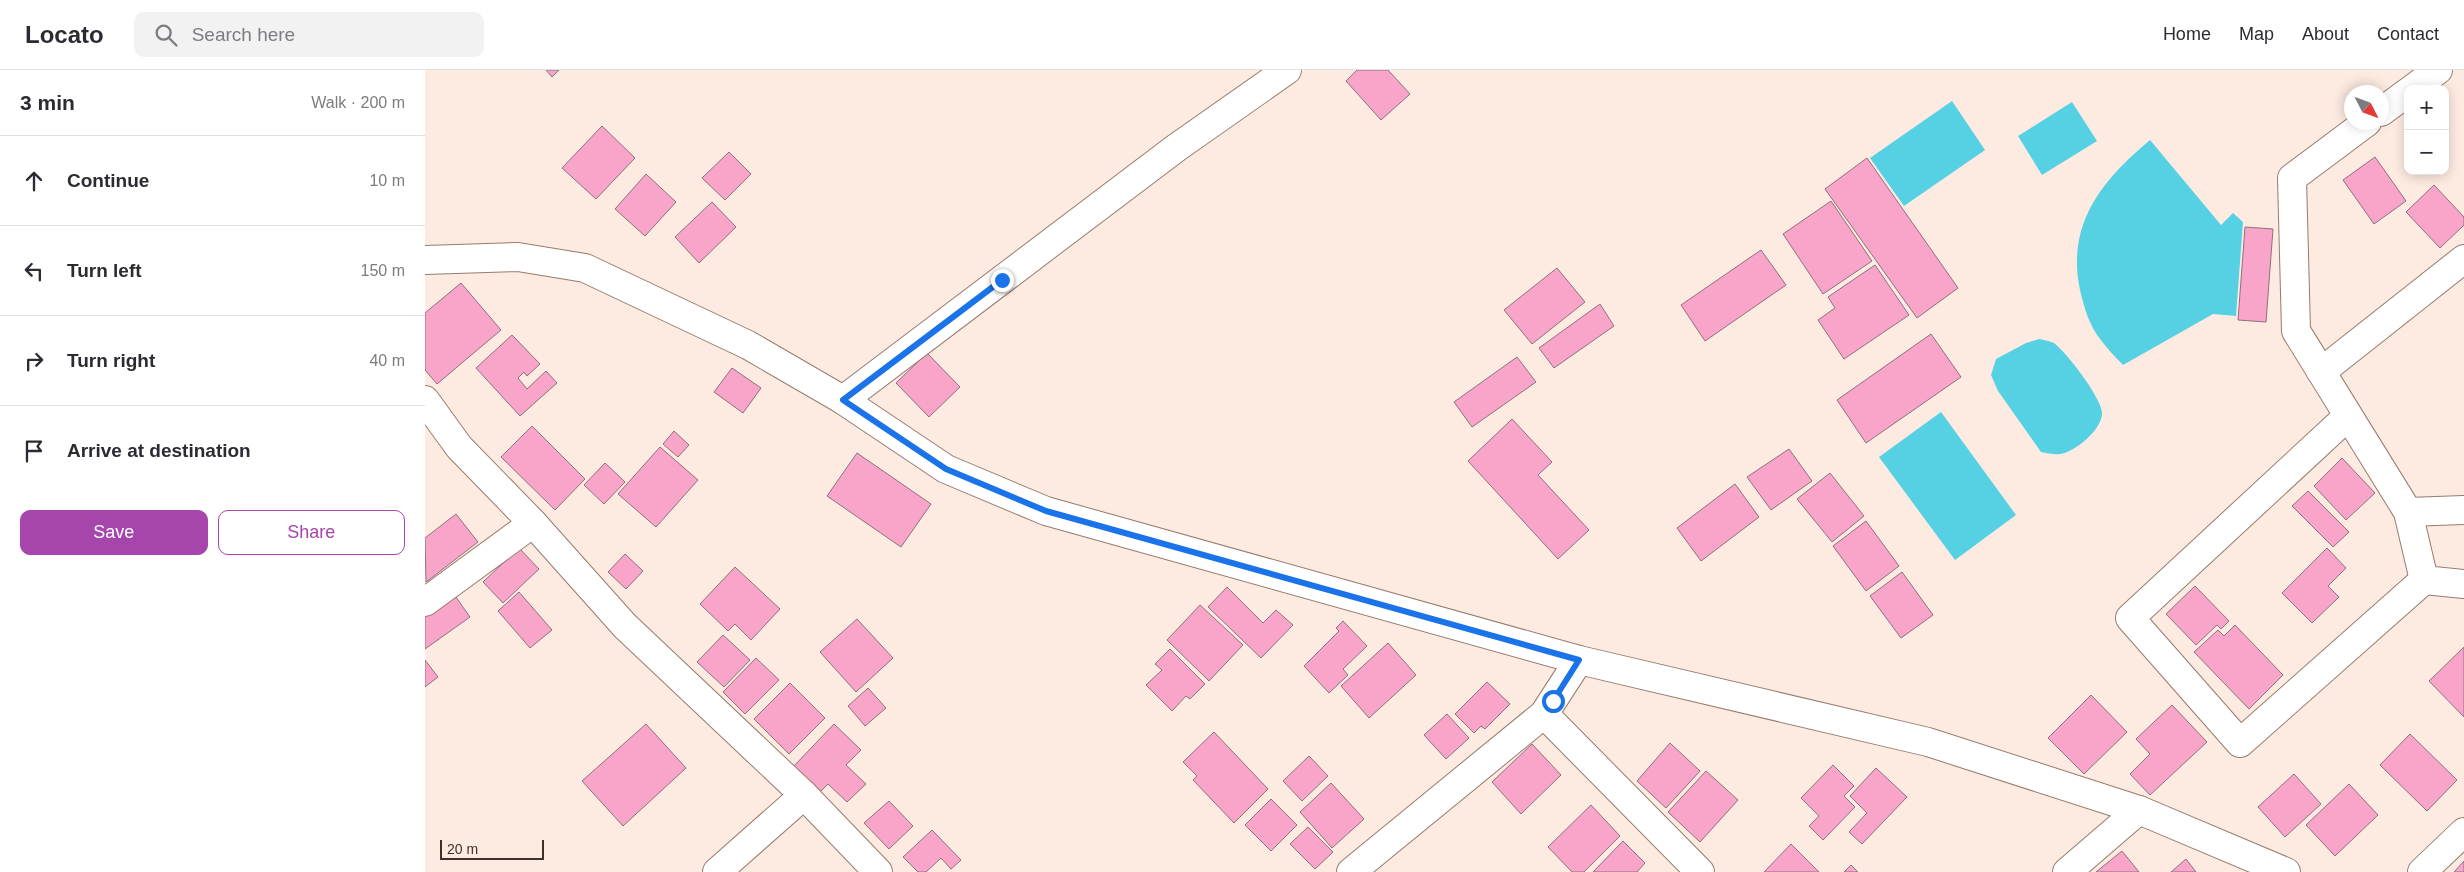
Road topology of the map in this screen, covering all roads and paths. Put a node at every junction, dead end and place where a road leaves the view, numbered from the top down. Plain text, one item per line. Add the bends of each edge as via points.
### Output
1 (1287, 70) edge
2 (2438, 70) edge
3 (2417, 85) edge
4 (2404, 95) edge
5 (2389, 106) edge
6 (2356, 130) edge
7 (2464, 259) edge
8 (425, 260) edge
9 (2321, 372) junction
10 (425, 400) edge
11 (843, 400) junction
12 (2348, 416) junction
13 (2464, 510) edge
14 (2408, 512) junction
15 (533, 523) junction
16 (2424, 580) junction
17 (2464, 584) edge
18 (425, 602) edge
19 (1579, 660) junction
20 (1545, 714) junction
21 (804, 795) junction
22 (2139, 810) junction
23 (2464, 832) edge
24 (717, 872) edge
25 (878, 872) edge
26 (1351, 872) edge
27 (1701, 872) edge
28 (2067, 872) edge
29 (2286, 872) edge
30 (2422, 872) edge

1 - 11 street via 1176,148
2 - 3 street
4 - 5 street
6 - 9 street via 2292,178 2296,331
7 - 9 street
8 - 11 street via 518,257 585,268 748,345
9 - 12 street
10 - 15 street via 459,447
11 - 19 street via 946,469 1046,511
12 - 14 street
12 - 16 street via 2130,618 2240,743
13 - 14 street
14 - 16 street
15 - 18 street
15 - 21 street via 625,626
16 - 17 street
19 - 20 street
19 - 22 street via 1928,742
20 - 26 street
20 - 27 street
21 - 24 street
21 - 25 street
22 - 28 street
22 - 29 street
23 - 30 street

